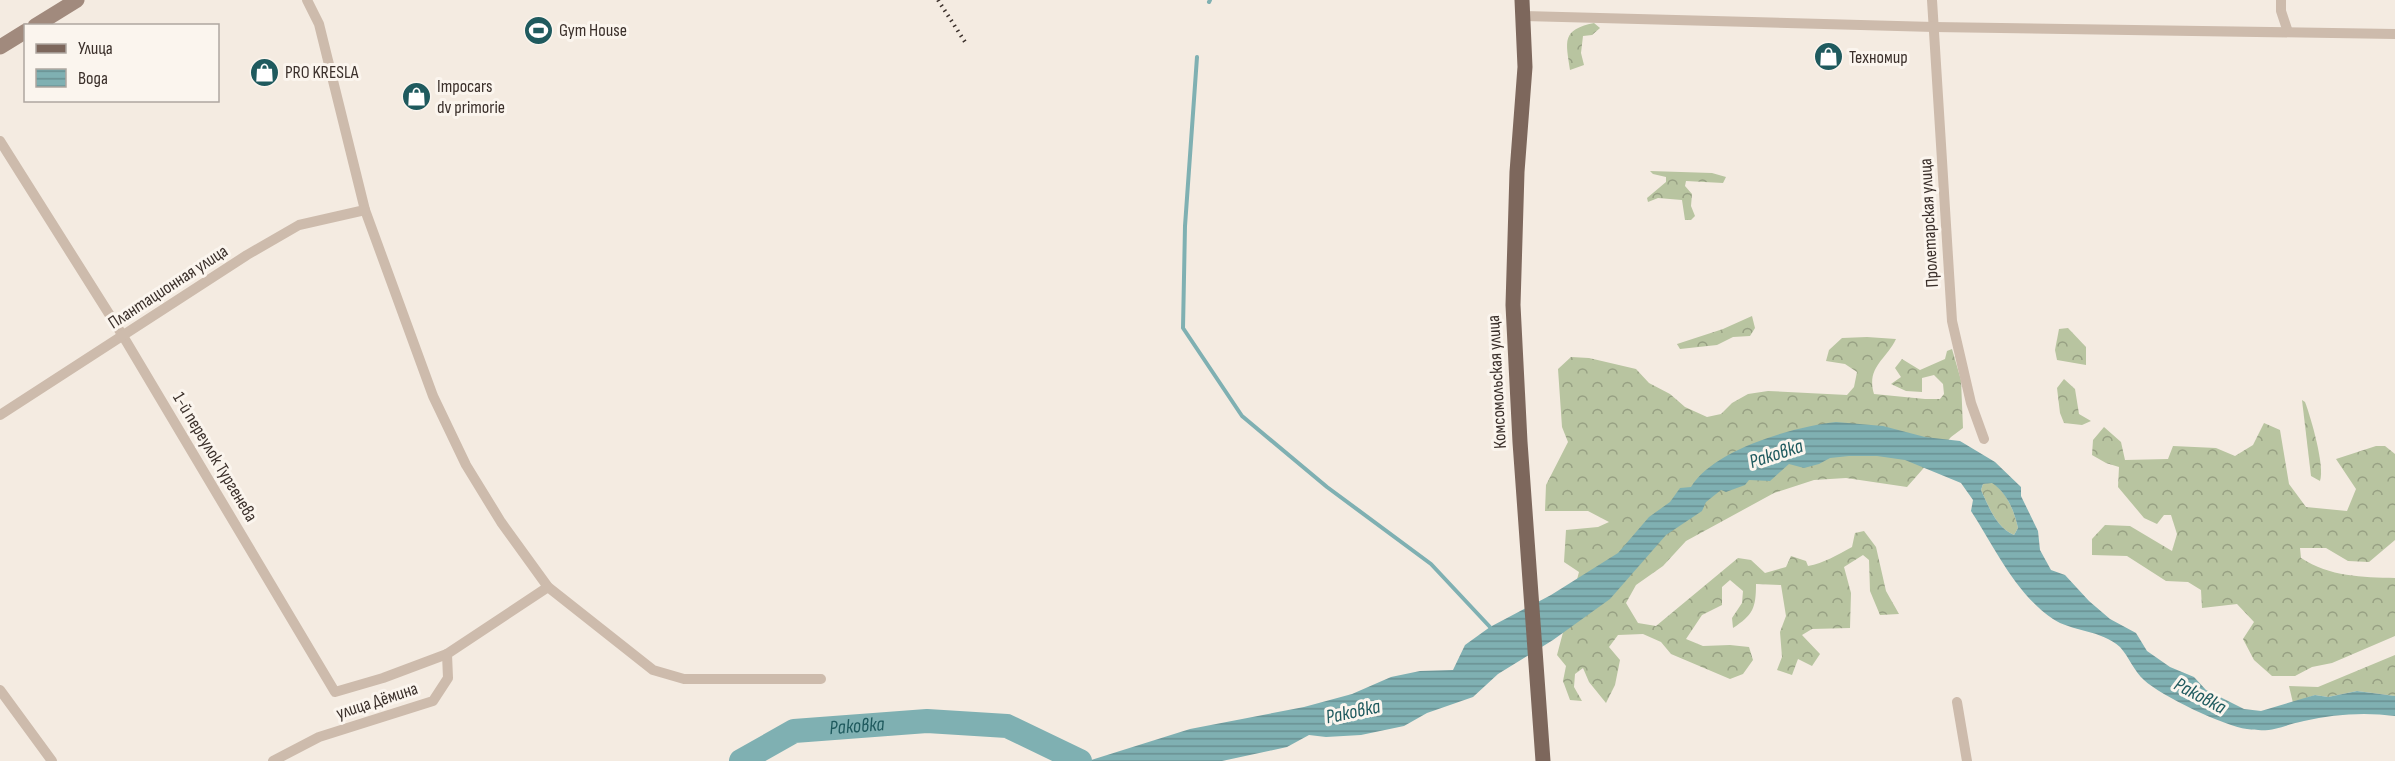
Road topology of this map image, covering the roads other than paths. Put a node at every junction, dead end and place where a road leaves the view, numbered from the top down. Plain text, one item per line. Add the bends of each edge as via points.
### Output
1 (77, 0) edge
2 (307, 0) edge
3 (1522, 0) edge
4 (1932, 0) edge
5 (2281, 0) edge
6 (1524, 16) junction
7 (38, 24) edge
8 (1934, 27) junction
9 (24, 32) edge
10 (2288, 32) junction
11 (2395, 34) edge
12 (0, 47) edge
13 (0, 141) edge
14 (365, 210) junction
15 (123, 336) junction
16 (0, 416) edge
17 (1984, 439) dead end
18 (548, 587) junction
19 (447, 654) junction
20 (821, 678) dead end
21 (0, 690) edge
22 (1957, 702) dead end
23 (52, 761) edge
24 (273, 761) edge
25 (1543, 761) edge
26 (1967, 761) edge

1 - 7 street
2 - 14 street via 319,24
3 - 6 main road, Комсомольская улица
4 - 8 street, Пролетарская улица
5 - 10 street
6 - 8 street
6 - 25 main road, Комсомольская улица via 1513,305
8 - 10 street
8 - 17 street, Пролетарская улица via 1952,321 1971,403
9 - 12 street
10 - 11 street
13 - 15 street, 1-й переулок Тургенева
14 - 15 street, Плантационная улица via 299,225
14 - 18 street via 433,396 461,455 501,522
15 - 16 street, Плантационная улица
15 - 19 street, 1-й переулок Тургенева via 335,692
18 - 19 street
18 - 20 street via 653,670 684,679
19 - 24 street, улица Дёмина via 448,678 433,701 319,737
21 - 23 street
22 - 26 street

